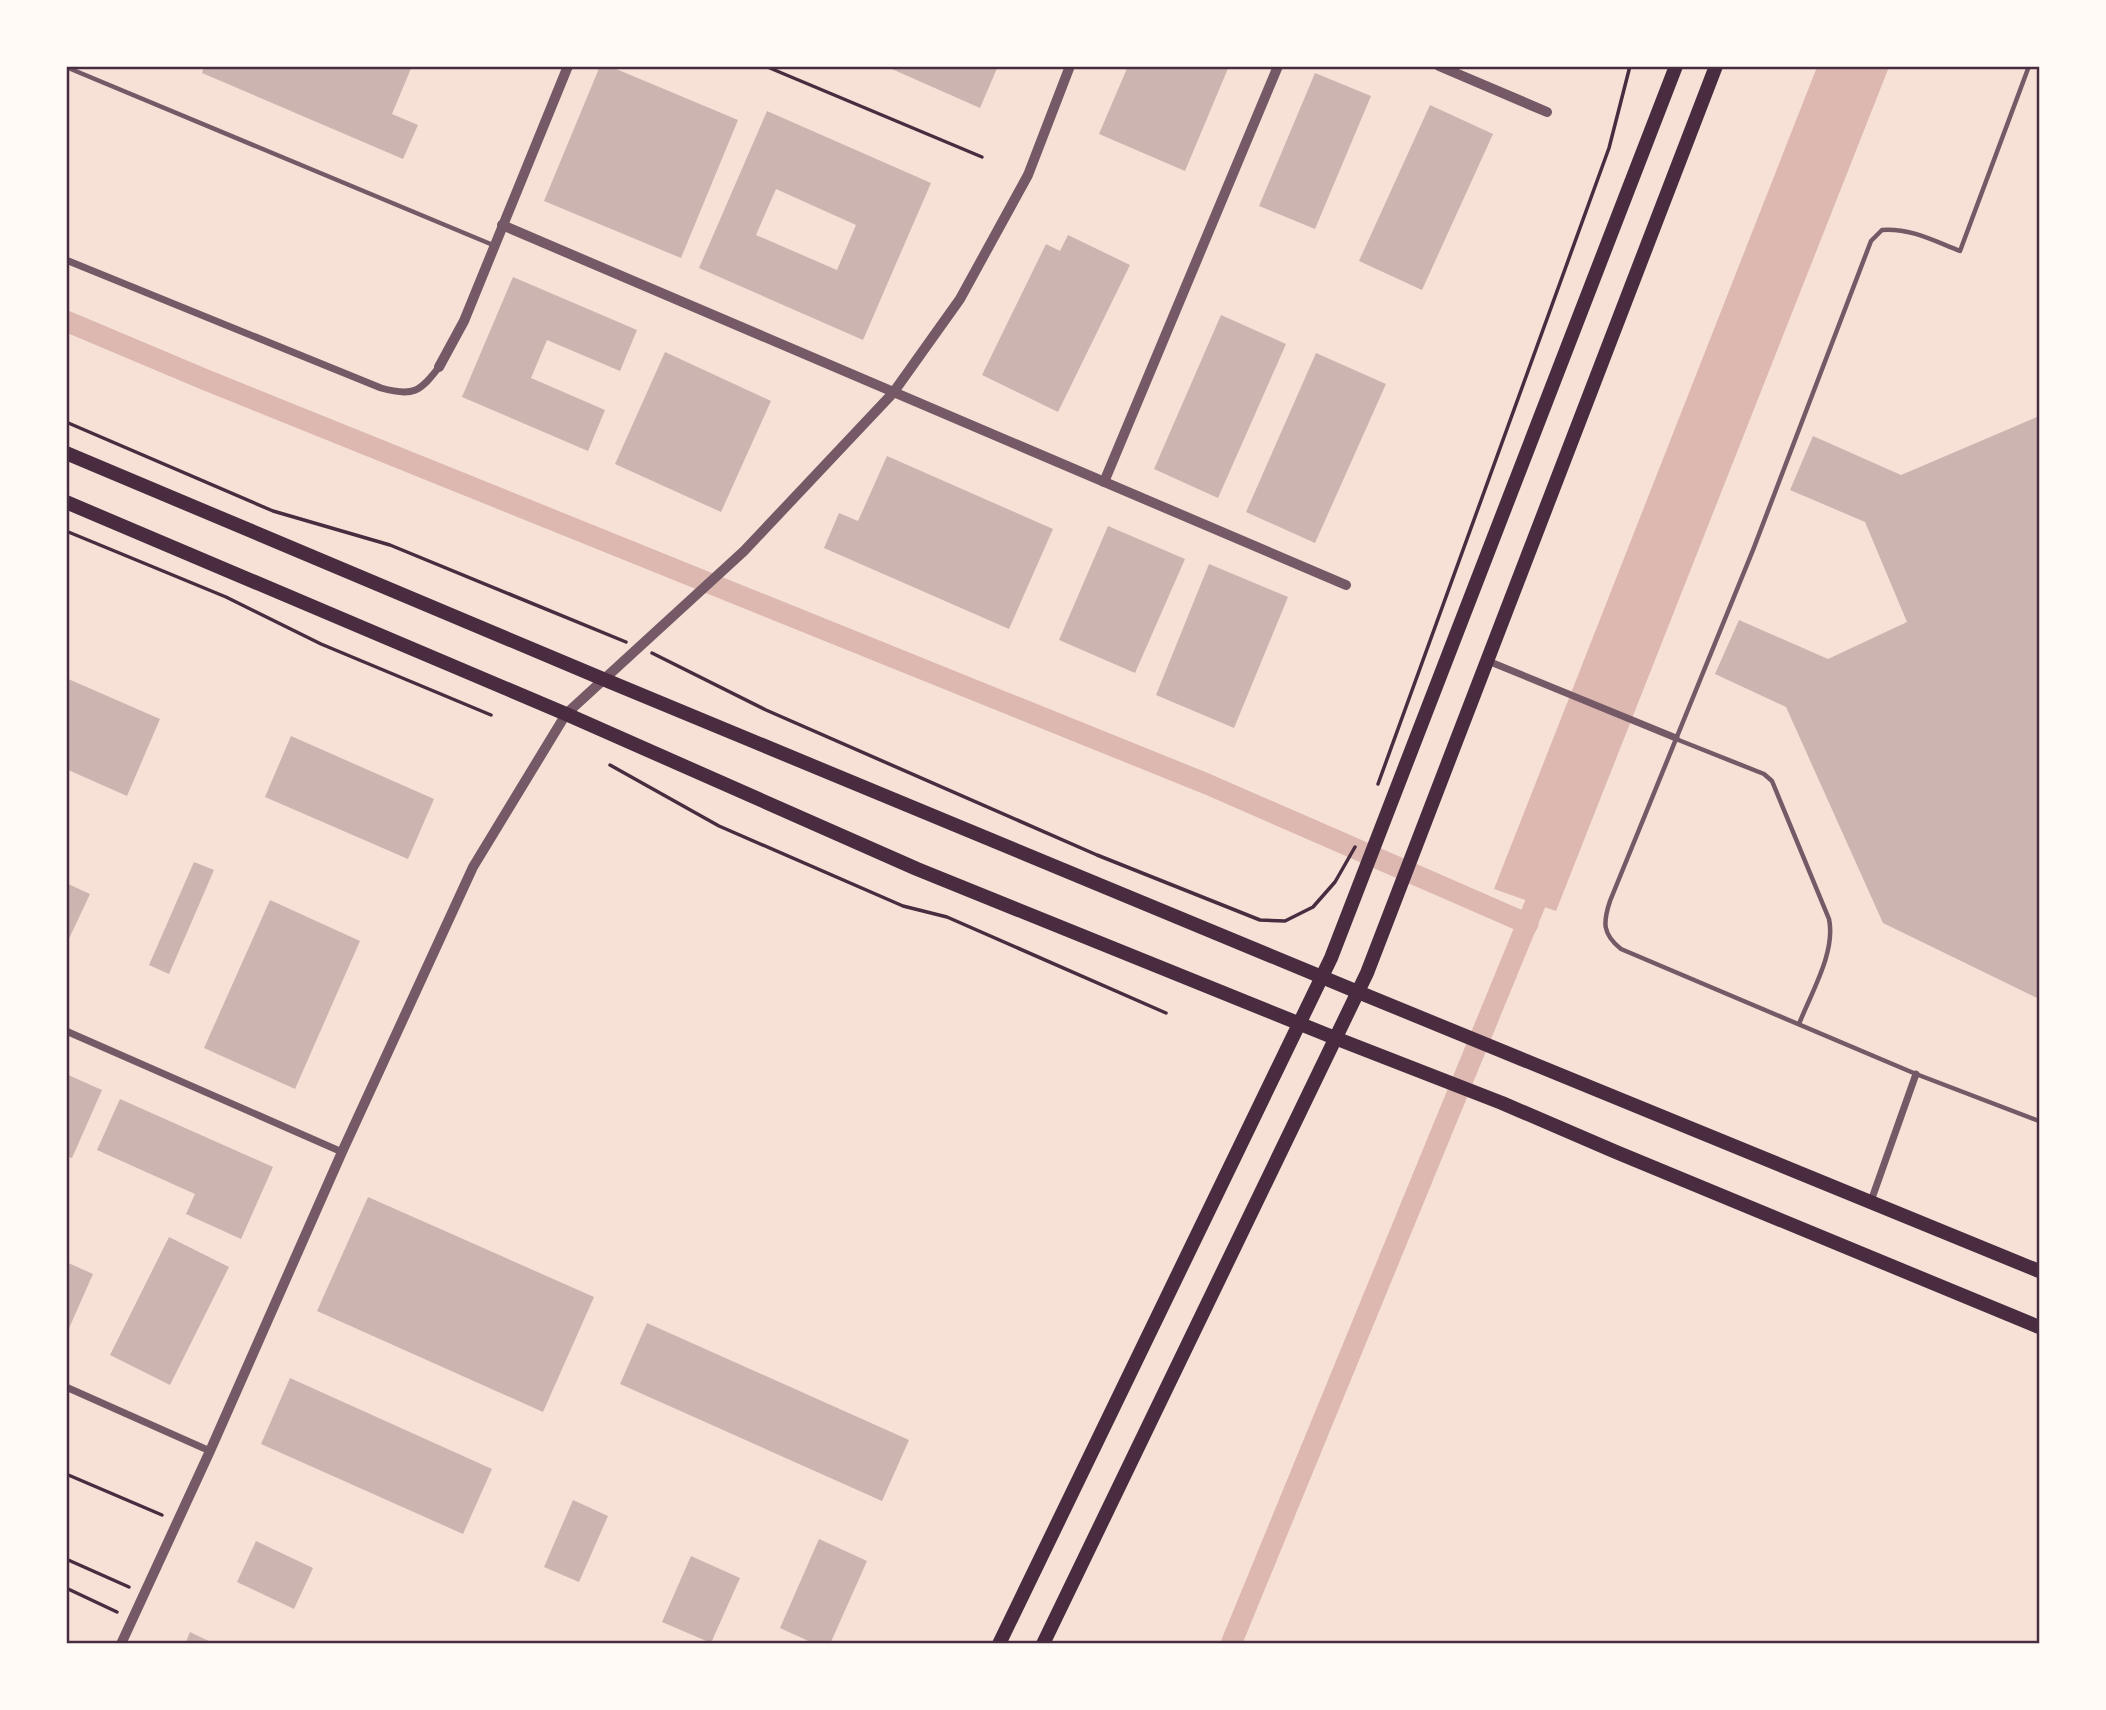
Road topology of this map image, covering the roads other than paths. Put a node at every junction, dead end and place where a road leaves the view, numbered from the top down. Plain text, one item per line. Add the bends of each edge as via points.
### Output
1 (568, 66) edge
2 (1070, 66) edge
3 (1278, 66) edge
4 (1439, 66) edge
5 (1676, 66) edge
6 (1716, 66) edge
7 (2029, 66) edge
8 (66, 67) edge
9 (1547, 112) dead end
10 (502, 225) junction
11 (494, 246) junction
12 (66, 260) edge
13 (439, 367) joint
14 (893, 393) junction
15 (66, 453) edge
16 (1104, 482) junction
17 (66, 502) edge
18 (1346, 584) dead end
19 (1488, 661) junction
20 (603, 679) junction
21 (566, 713) junction
22 (1676, 738) junction
23 (1322, 976) junction
24 (1358, 992) junction
25 (1300, 1023) junction
26 (1799, 1024) junction
27 (66, 1031) edge
28 (1335, 1038) junction
29 (1916, 1074) junction
30 (2039, 1121) edge
31 (342, 1152) junction
32 (1871, 1201) junction
33 (2039, 1271) edge
34 (2039, 1327) edge
35 (66, 1387) edge
36 (210, 1451) junction
37 (121, 1643) edge
38 (999, 1643) edge
39 (1044, 1643) edge

1 - 10 street
2 - 14 street via 1016,198 960,299
3 - 16 street
4 - 9 street
5 - 23 main road
6 - 19 main road
7 - 22 lane via 1960,251 1896,229 1882,230 1871,241
8 - 11 lane
10 - 11 street
10 - 14 street
11 - 13 street via 464,321
12 - 13 street via 381,388 402,394 417,391
14 - 16 street
14 - 20 street via 744,551
15 - 20 main road
16 - 18 street
17 - 21 main road
19 - 22 street
19 - 24 main road
20 - 21 street
20 - 23 main road
21 - 25 main road via 917,869
21 - 31 street via 473,867
22 - 26 lane via 1772,781 1831,930 1829,949
22 - 26 lane via 1610,901 1605,928 1621,949
23 - 24 main road
23 - 25 main road
24 - 28 main road
24 - 32 main road
25 - 28 main road
25 - 38 main road
26 - 29 lane
27 - 31 street
28 - 34 main road
28 - 39 main road
29 - 30 lane
29 - 32 street
31 - 36 street
32 - 33 main road
35 - 36 street
36 - 37 street

